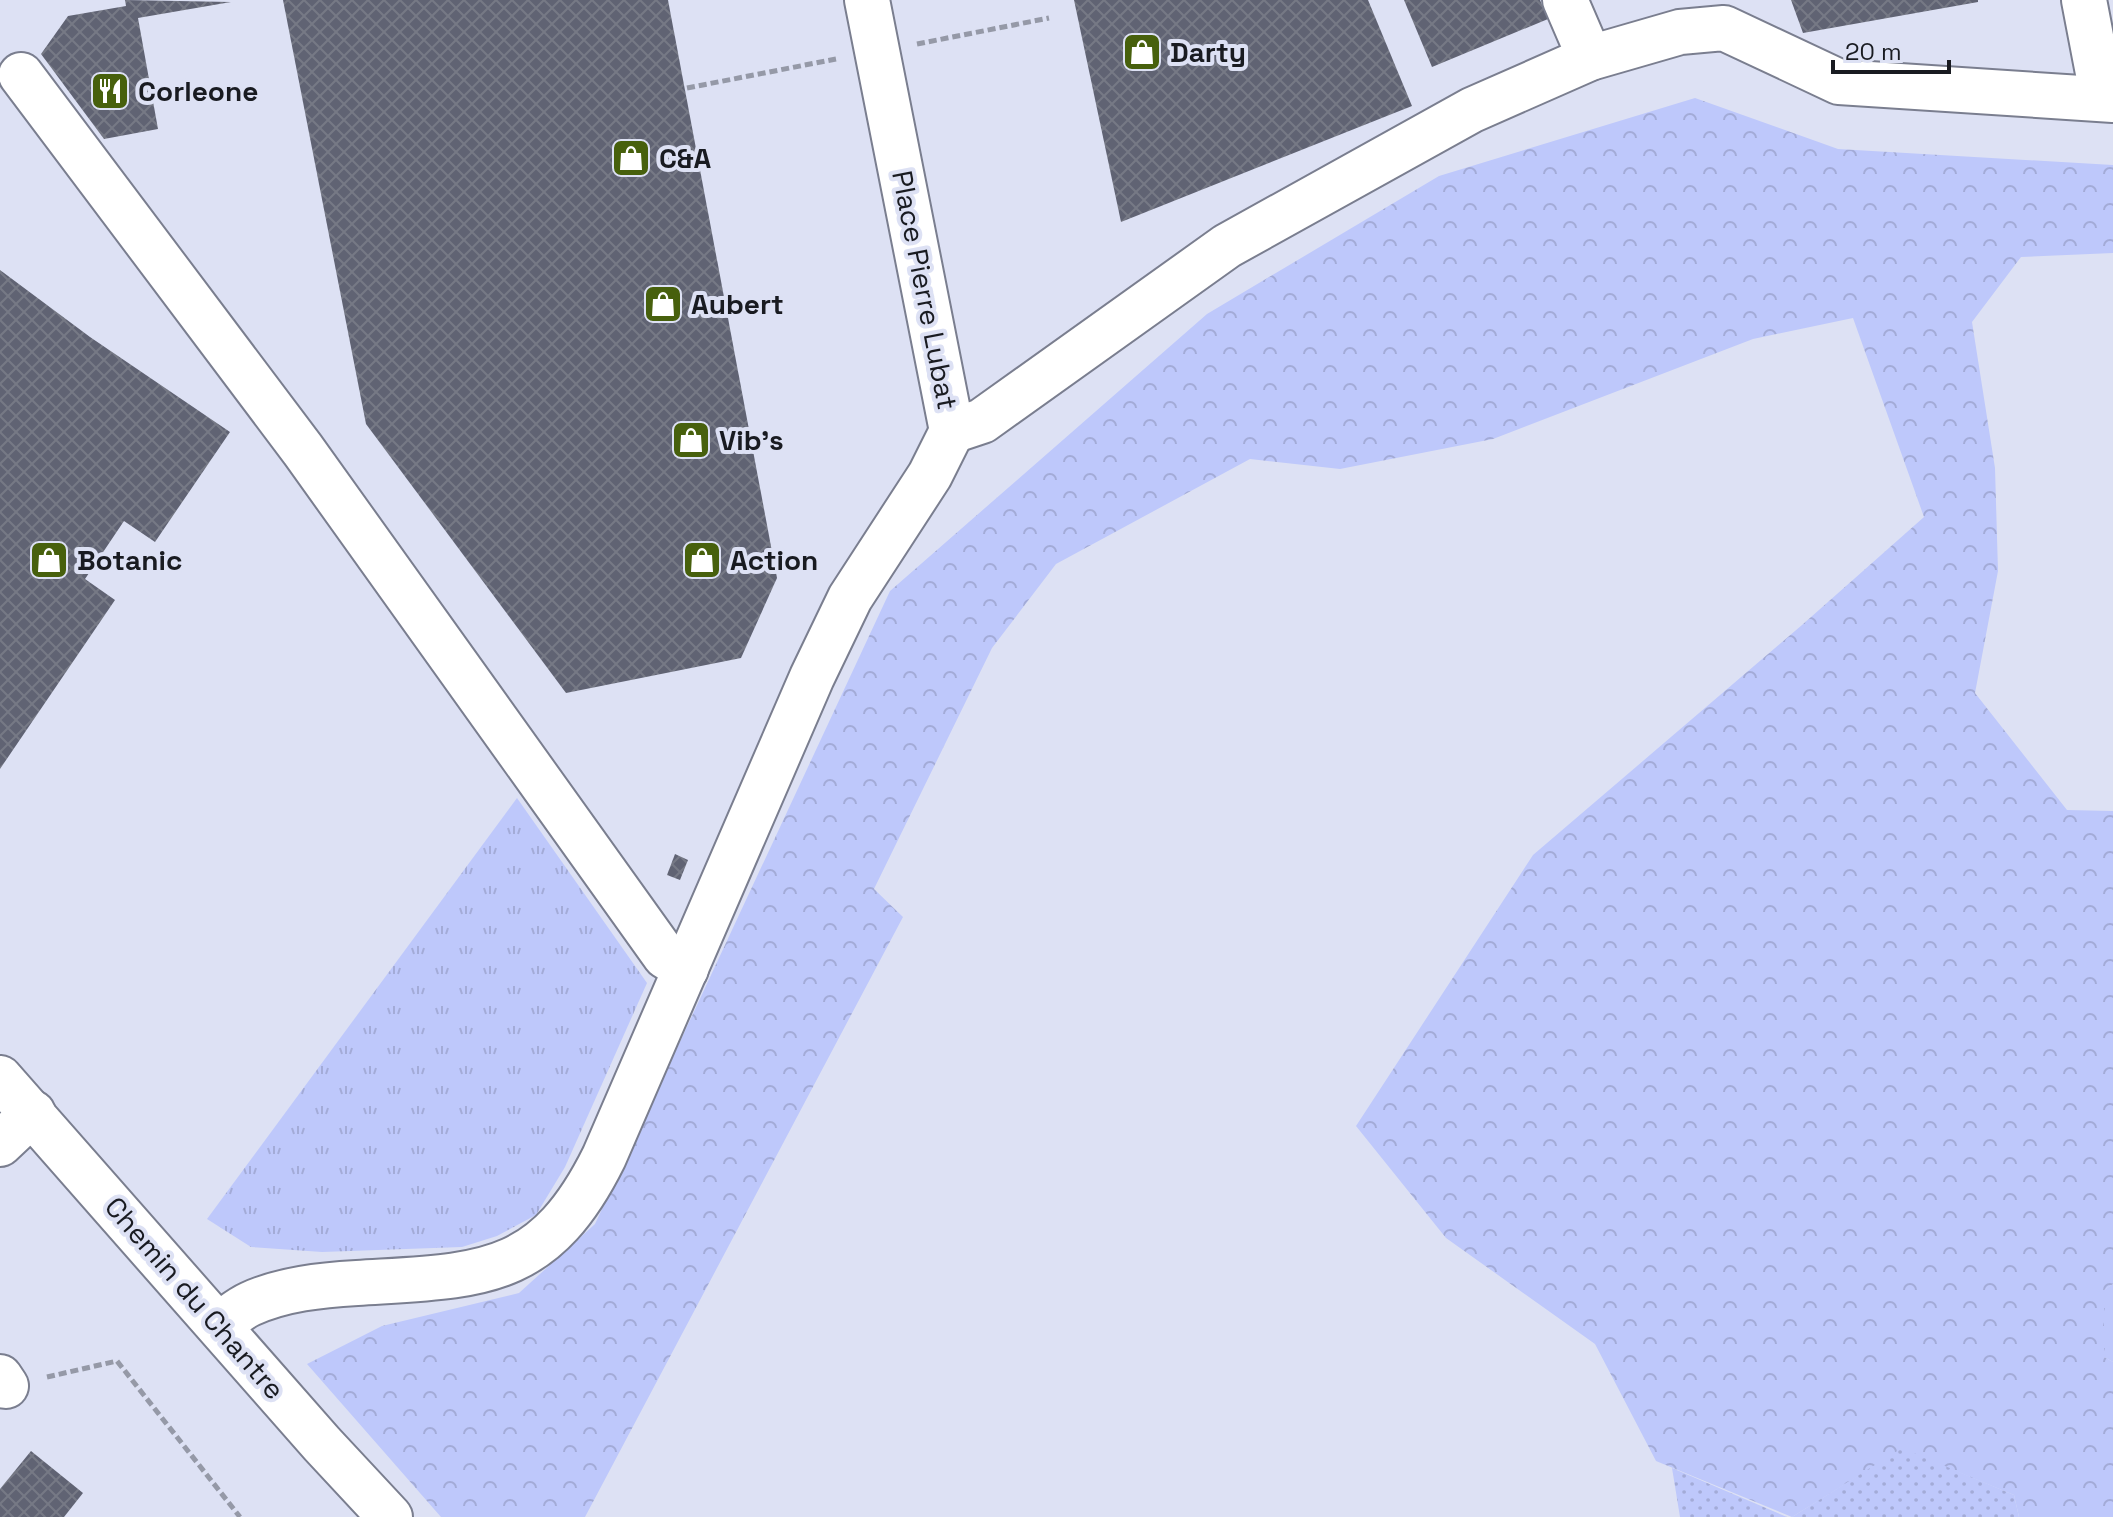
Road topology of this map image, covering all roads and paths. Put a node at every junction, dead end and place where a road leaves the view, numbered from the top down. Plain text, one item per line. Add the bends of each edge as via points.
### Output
1 (867, 0) edge
2 (1565, 0) edge
3 (2084, 0) edge
4 (1590, 58) junction
5 (21, 75) dead end
6 (2108, 99) edge
7 (952, 431) junction
8 (686, 969) junction
9 (0, 1078) edge
10 (33, 1113) junction
11 (0, 1144) edge
12 (219, 1324) junction
13 (3, 1382) edge
14 (240, 1517) edge
15 (390, 1517) edge

1 - 7 street, Place Pierre Lubat
2 - 4 street
3 - 6 street
4 - 6 street, Place Pierre Lubat via 1680,32 1724,28 1839,82
4 - 7 street, Place Pierre Lubat via 1472,110 1227,246 982,421
5 - 8 street via 303,450 665,956
7 - 8 street via 930,475 850,598
8 - 12 street via 589,1186 548,1236 491,1269 284,1292 248,1305
9 - 10 street, Chemin du Chantre
10 - 11 street
10 - 12 street, Chemin du Chantre
12 - 15 street, Chemin du Chantre
13 - 14 path via 117,1361

